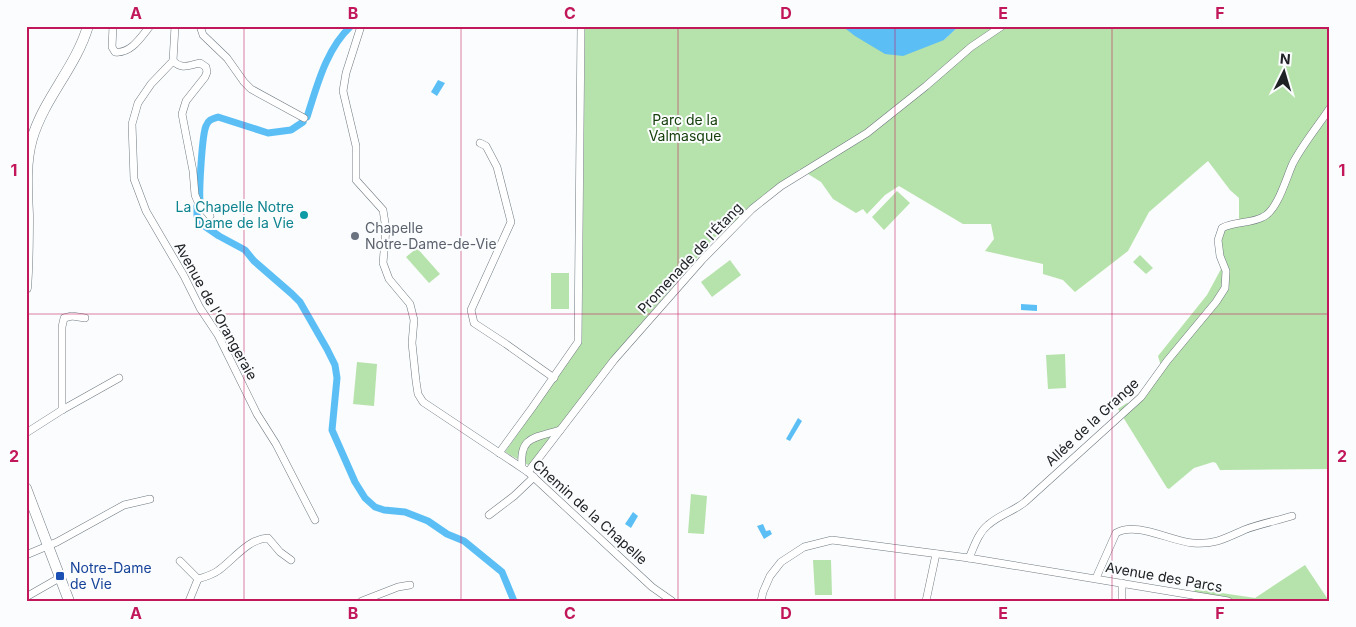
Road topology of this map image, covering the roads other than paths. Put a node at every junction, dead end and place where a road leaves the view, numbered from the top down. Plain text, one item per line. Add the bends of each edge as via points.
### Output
1 (88, 26) edge
2 (113, 26) edge
3 (150, 26) edge
4 (175, 26) edge
5 (200, 26) edge
6 (361, 26) edge
7 (581, 26) edge
8 (1002, 26) edge
9 (173, 61) junction
10 (1330, 108) edge
11 (304, 118) dead end
12 (480, 143) dead end
13 (210, 216) dead end
14 (26, 288) edge
15 (85, 318) dead end
16 (118, 378) dead end
17 (554, 378) junction
18 (62, 410) junction
19 (560, 430) junction
20 (26, 433) edge
21 (499, 453) junction
22 (522, 467) junction
23 (532, 475) junction
24 (26, 488) edge
25 (150, 499) dead end
26 (31, 510) edge
27 (489, 515) dead end
28 (1292, 516) dead end
29 (315, 520) dead end
30 (49, 546) junction
31 (26, 554) edge
32 (936, 554) junction
33 (969, 558) junction
34 (291, 560) dead end
35 (180, 561) dead end
36 (61, 577) junction
37 (1096, 578) junction
38 (198, 579) junction
39 (1122, 583) junction
40 (410, 585) dead end
41 (26, 597) edge
42 (69, 601) edge
43 (189, 601) edge
44 (362, 601) edge
45 (672, 601) edge
46 (761, 601) edge
47 (926, 601) edge
48 (1122, 601) edge
49 (1228, 601) edge

1 - 14 main road via 73,60 41,115 31,141 27,179
2 - 3 street via 112,46 114,52 121,53 130,50
4 - 9 street
5 - 11 street via 203,35 227,58 244,82
6 - 21 street, Chemin de la Chapelle via 343,91 356,146 356,180 383,210 386,230 383,263 388,279 410,304 414,320 412,343 418,394 423,402
7 - 17 street via 579,338
8 - 19 street, Promenade de l'Étang via 971,47 867,133 781,186 752,209 702,260 619,355
9 - 13 street via 177,66 186,67 200,63 207,72 186,101 182,114 195,195
9 - 29 street, Avenue de l'Orangeraie via 138,103 132,124 134,179 139,196 218,335
10 - 33 street, Allée de la Grange via 1294,163 1280,198 1264,217 1230,223 1222,228 1218,240 1226,271 1226,288 1140,397 1015,511 988,524
12 - 17 street via 486,146 497,167 511,222 472,310 472,318 474,323
15 - 18 street via 64,318
16 - 18 street
17 - 21 street
18 - 20 street
19 - 22 street via 527,442 522,449
19 - 23 street, Promenade de l'Étang
21 - 22 street, Chemin de la Chapelle
22 - 23 street, Chemin de la Chapelle
23 - 27 street, Promenade de l'Étang via 509,500
23 - 45 street, Chemin de la Chapelle via 652,587
24 - 26 main road
25 - 30 street via 115,509
26 - 30 main road
28 - 37 street via 1212,543 1195,544 1139,529 1123,529 1116,533
30 - 31 street
30 - 36 main road
32 - 33 street, Avenue des Parcs
32 - 46 street, Avenue des Parcs via 832,540 804,547 780,562 770,576
32 - 47 street
33 - 37 street, Avenue des Parcs
34 - 38 street via 268,538 260,539 218,570
35 - 38 street
36 - 41 street
36 - 42 main road
37 - 39 street, Avenue des Parcs
38 - 43 street
39 - 48 street
39 - 49 street, Avenue des Parcs
40 - 44 street

